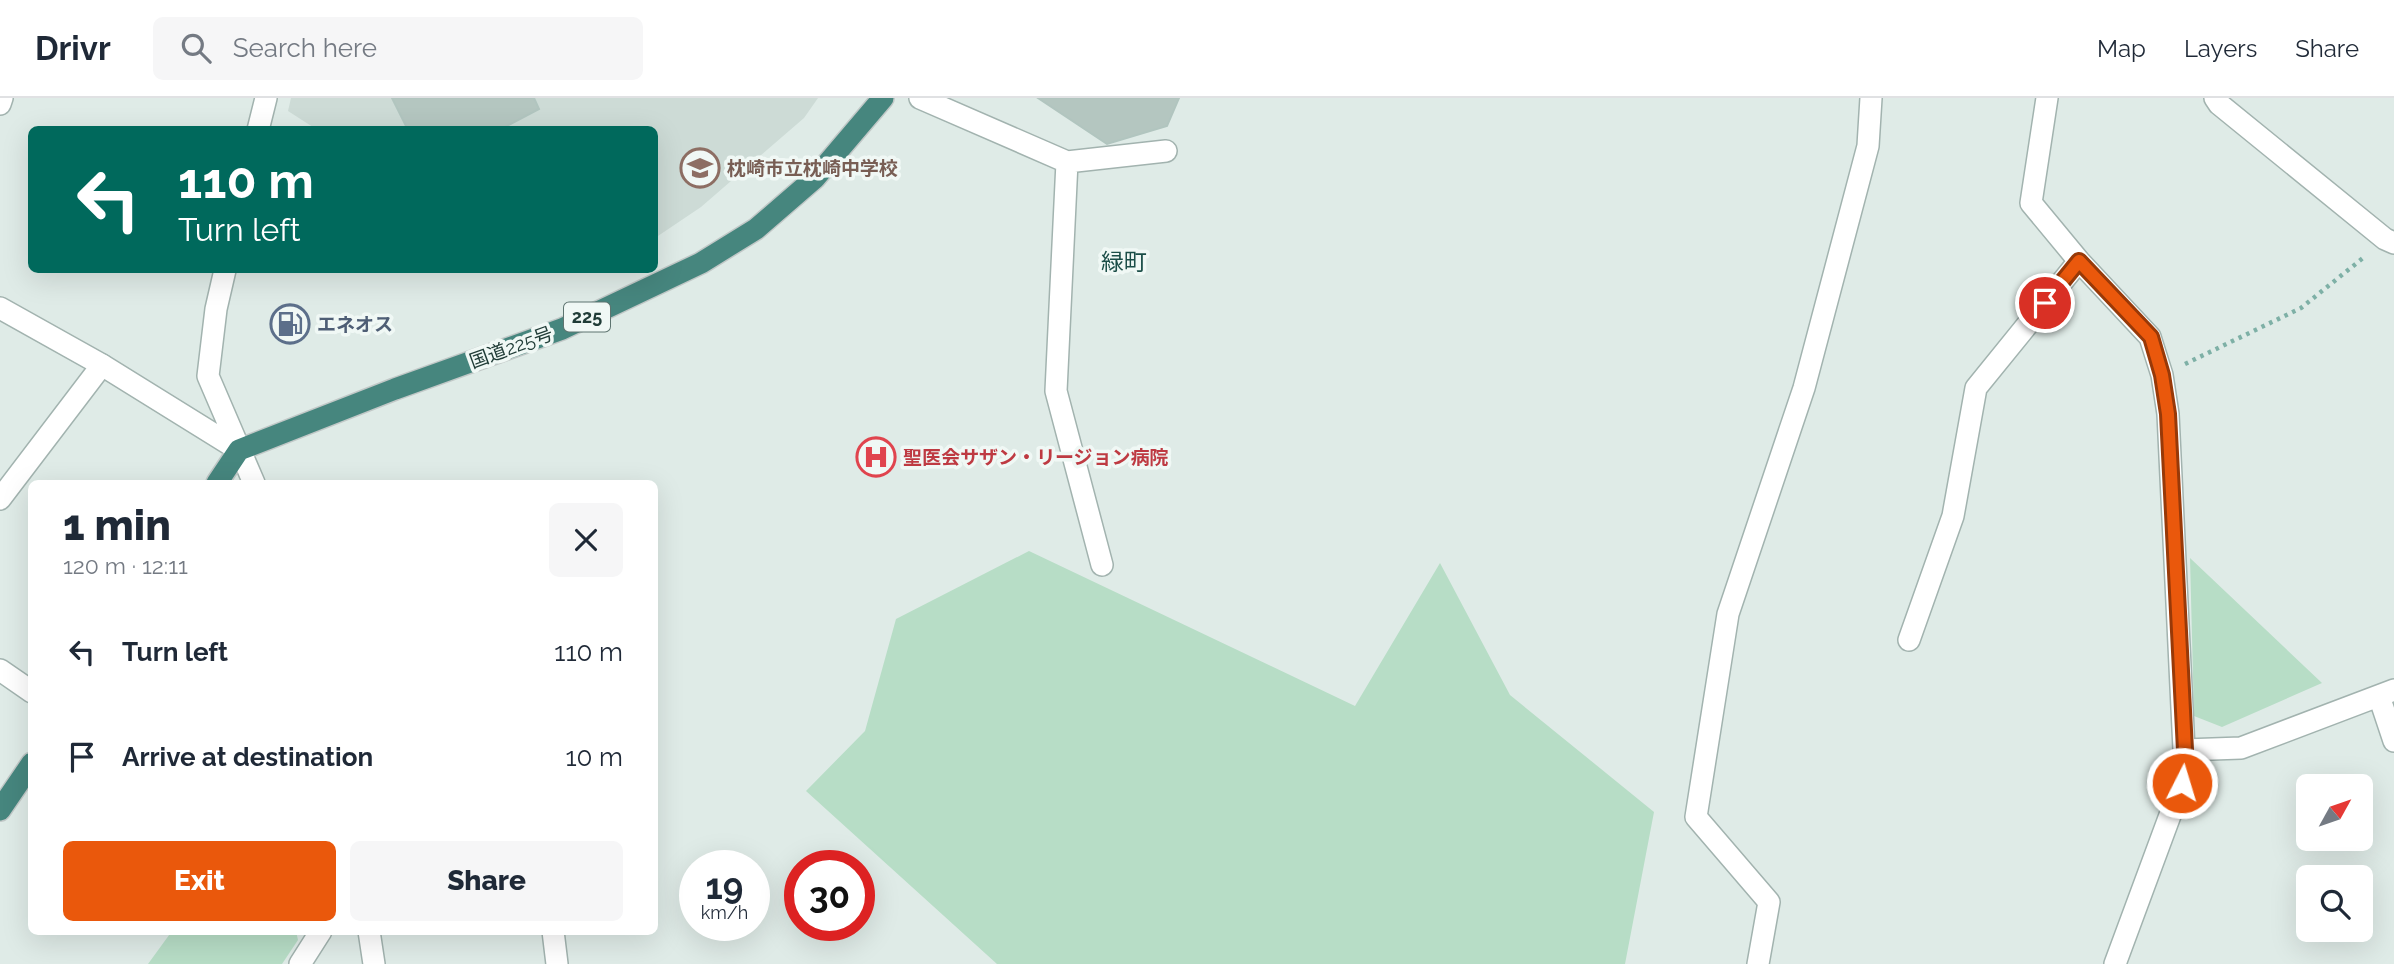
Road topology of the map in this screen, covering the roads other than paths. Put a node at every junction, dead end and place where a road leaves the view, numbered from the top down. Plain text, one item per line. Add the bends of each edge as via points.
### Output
1 (2, 98) edge
2 (266, 98) edge
3 (883, 98) edge
4 (920, 98) edge
5 (1871, 98) edge
6 (2047, 98) edge
7 (2215, 98) edge
8 (0, 104) edge
9 (259, 126) edge
10 (1166, 150) dead end
11 (1067, 162) junction
12 (2390, 241) edge
13 (2079, 261) junction
14 (224, 273) edge
15 (0, 308) edge
16 (102, 365) junction
17 (239, 450) junction
18 (219, 480) edge
19 (253, 480) edge
20 (0, 499) edge
21 (1102, 565) dead end
22 (1909, 640) dead end
23 (0, 670) edge
24 (28, 689) edge
25 (2386, 693) edge
26 (2394, 741) edge
27 (2185, 750) junction
28 (28, 769) edge
29 (0, 810) edge
30 (318, 935) edge
31 (367, 935) edge
32 (554, 935) edge
33 (300, 964) edge
34 (374, 964) edge
35 (557, 964) edge
36 (1758, 964) edge
37 (2115, 964) edge

1 - 8 street
2 - 9 street
3 - 17 highway, 国道225号 / 225 via 815,178 756,229 701,263 562,329
4 - 11 street
5 - 36 street via 1868,146 1804,388 1728,614 1696,817 1769,902
6 - 13 street via 2031,203
7 - 12 street
10 - 11 street
11 - 21 street via 1056,391
13 - 22 street via 1976,388 1953,516
13 - 27 street via 2151,337 2162,375 2168,414
14 - 17 street via 208,376
15 - 16 street
16 - 17 street
16 - 20 street
17 - 18 highway
17 - 19 street
23 - 24 street
25 - 26 street
25 - 27 street via 2241,748
27 - 37 street via 2182,783
28 - 29 highway
30 - 33 street
31 - 34 street
32 - 35 street

